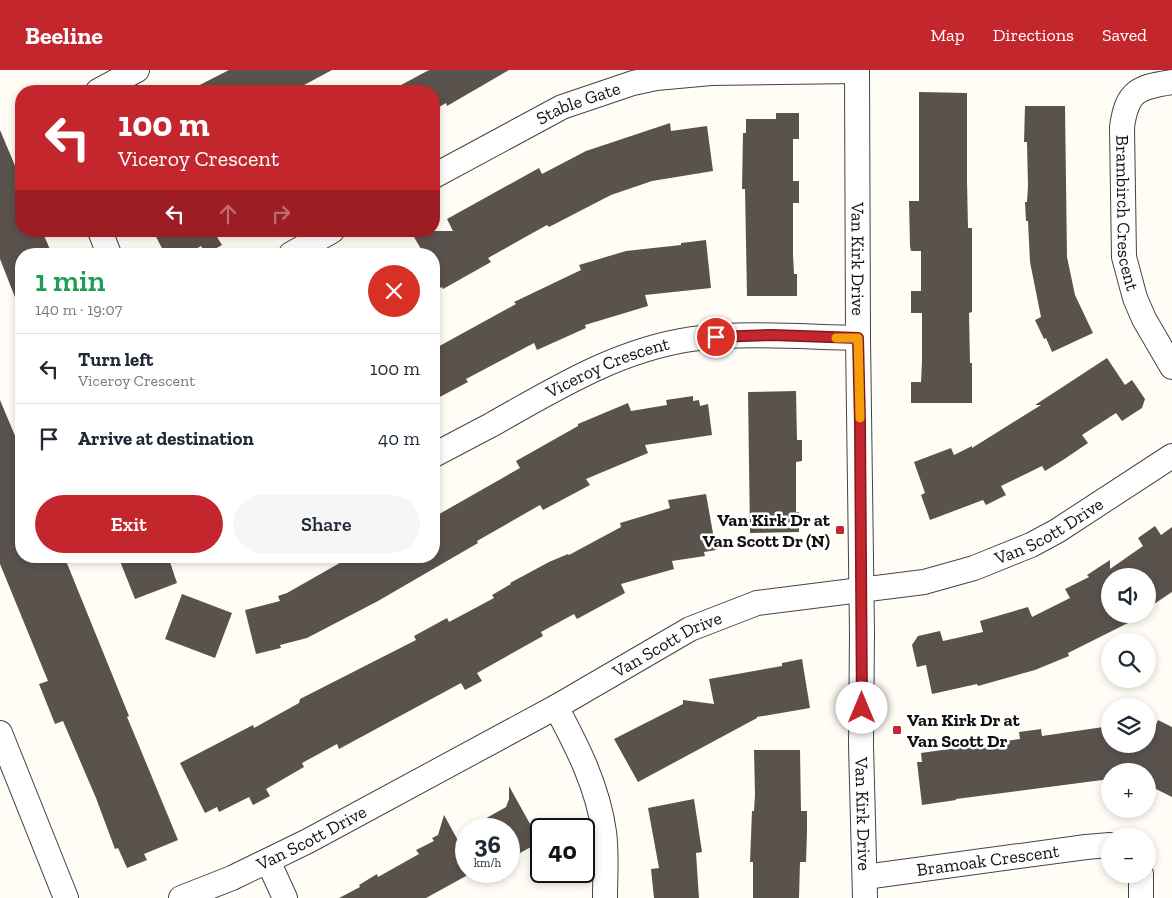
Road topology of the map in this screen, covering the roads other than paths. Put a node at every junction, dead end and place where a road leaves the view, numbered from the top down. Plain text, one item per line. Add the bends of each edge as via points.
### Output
1 (137, 70) edge
2 (857, 70) edge
3 (1172, 82) edge
4 (109, 85) edge
5 (440, 173) edge
6 (321, 237) edge
7 (302, 248) edge
8 (858, 338) junction
9 (1172, 366) edge
10 (440, 452) edge
11 (1172, 456) edge
12 (862, 590) junction
13 (556, 706) junction
14 (0, 733) edge
15 (1101, 845) edge
16 (268, 861) junction
17 (1141, 883) edge
18 (865, 887) edge
19 (66, 898) edge
20 (181, 898) edge
21 (285, 898) edge
22 (606, 898) edge
23 (1141, 898) edge

1 - 4 street
2 - 5 street, Stable Gate via 711,74 632,83 562,107
2 - 8 street, Van Kirk Drive
3 - 9 street, Brambirch Crescent via 1146,86 1131,97 1124,111 1122,127 1124,257 1134,298
6 - 7 street
8 - 10 street, Viceroy Crescent via 716,337 632,353 564,383
8 - 12 street, Van Kirk Drive
11 - 12 street, Van Scott Drive via 1083,516 1031,545 950,576
12 - 13 street, Van Scott Drive via 757,603 690,629
12 - 18 street, Van Kirk Drive via 861,745
13 - 16 street, Van Scott Drive
13 - 22 street via 578,747 596,798 604,833
14 - 19 street
15 - 18 street, Bramoak Crescent
16 - 20 street, Van Scott Drive
16 - 21 street
17 - 23 street

